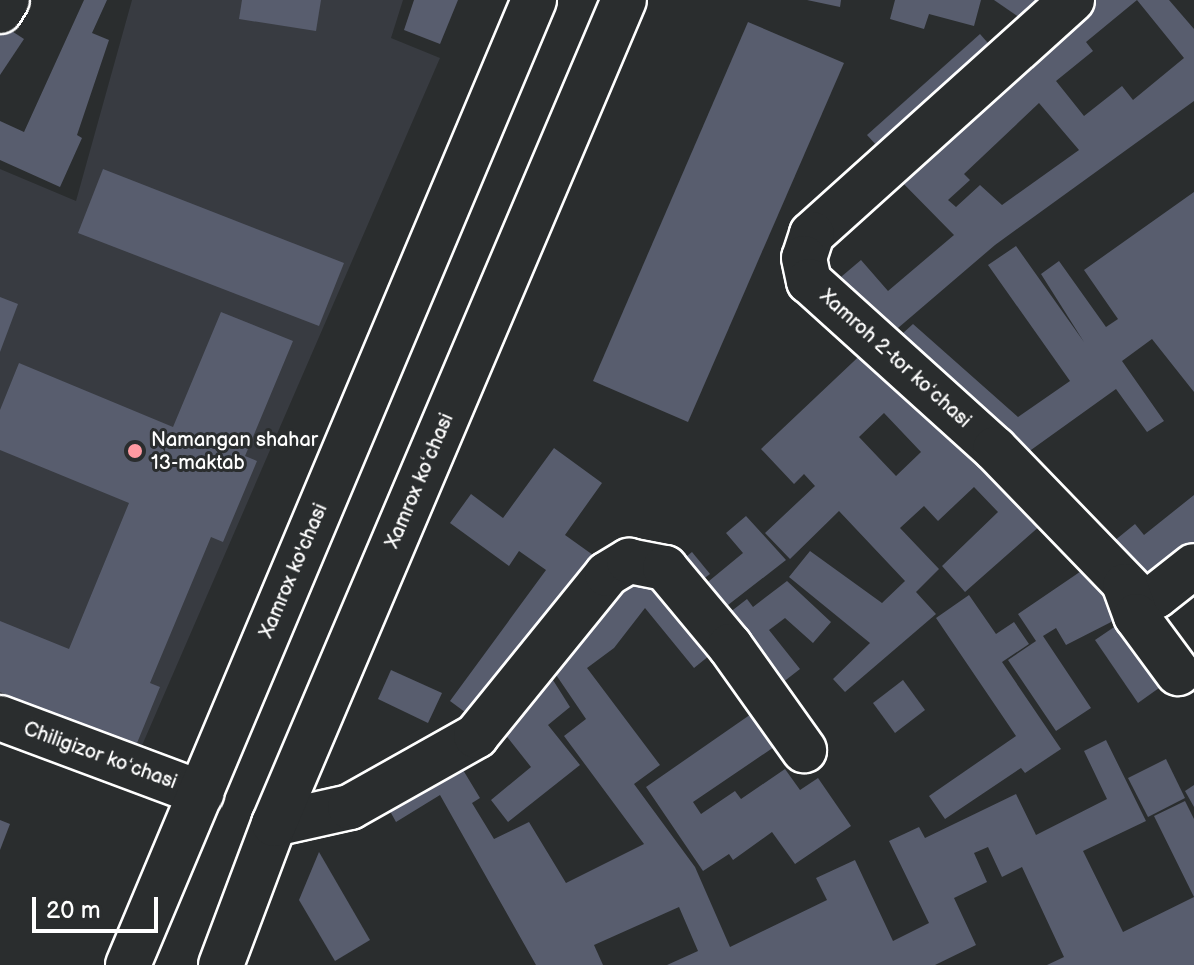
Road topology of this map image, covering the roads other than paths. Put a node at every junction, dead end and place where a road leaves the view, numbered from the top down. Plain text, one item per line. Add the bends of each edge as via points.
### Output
1 (7, 0) edge
2 (534, 0) edge
3 (624, 0) edge
4 (1072, 0) edge
5 (0, 11) edge
6 (1194, 566) edge
7 (1125, 586) junction
8 (1178, 673) dead end
9 (0, 718) edge
10 (804, 750) dead end
11 (201, 793) junction
12 (274, 824) junction
13 (232, 961) edge
14 (128, 965) edge

1 - 5 main road
2 - 11 main road, Xamrox ko'chasi
3 - 12 main road, Xamrox koʻchasi
4 - 7 main road, Xamroh 2-tor koʻchasi via 812,234 804,258 809,281 995,449
6 - 7 main road via 1156,596 1140,599
7 - 8 main road via 1136,616
9 - 11 main road, Chiligizor koʻchasi
10 - 12 main road via 730,646 665,568 629,561 607,574 476,736 350,807
11 - 14 main road, Xamrox ko'chasi
12 - 13 main road, Xamrox koʻchasi

